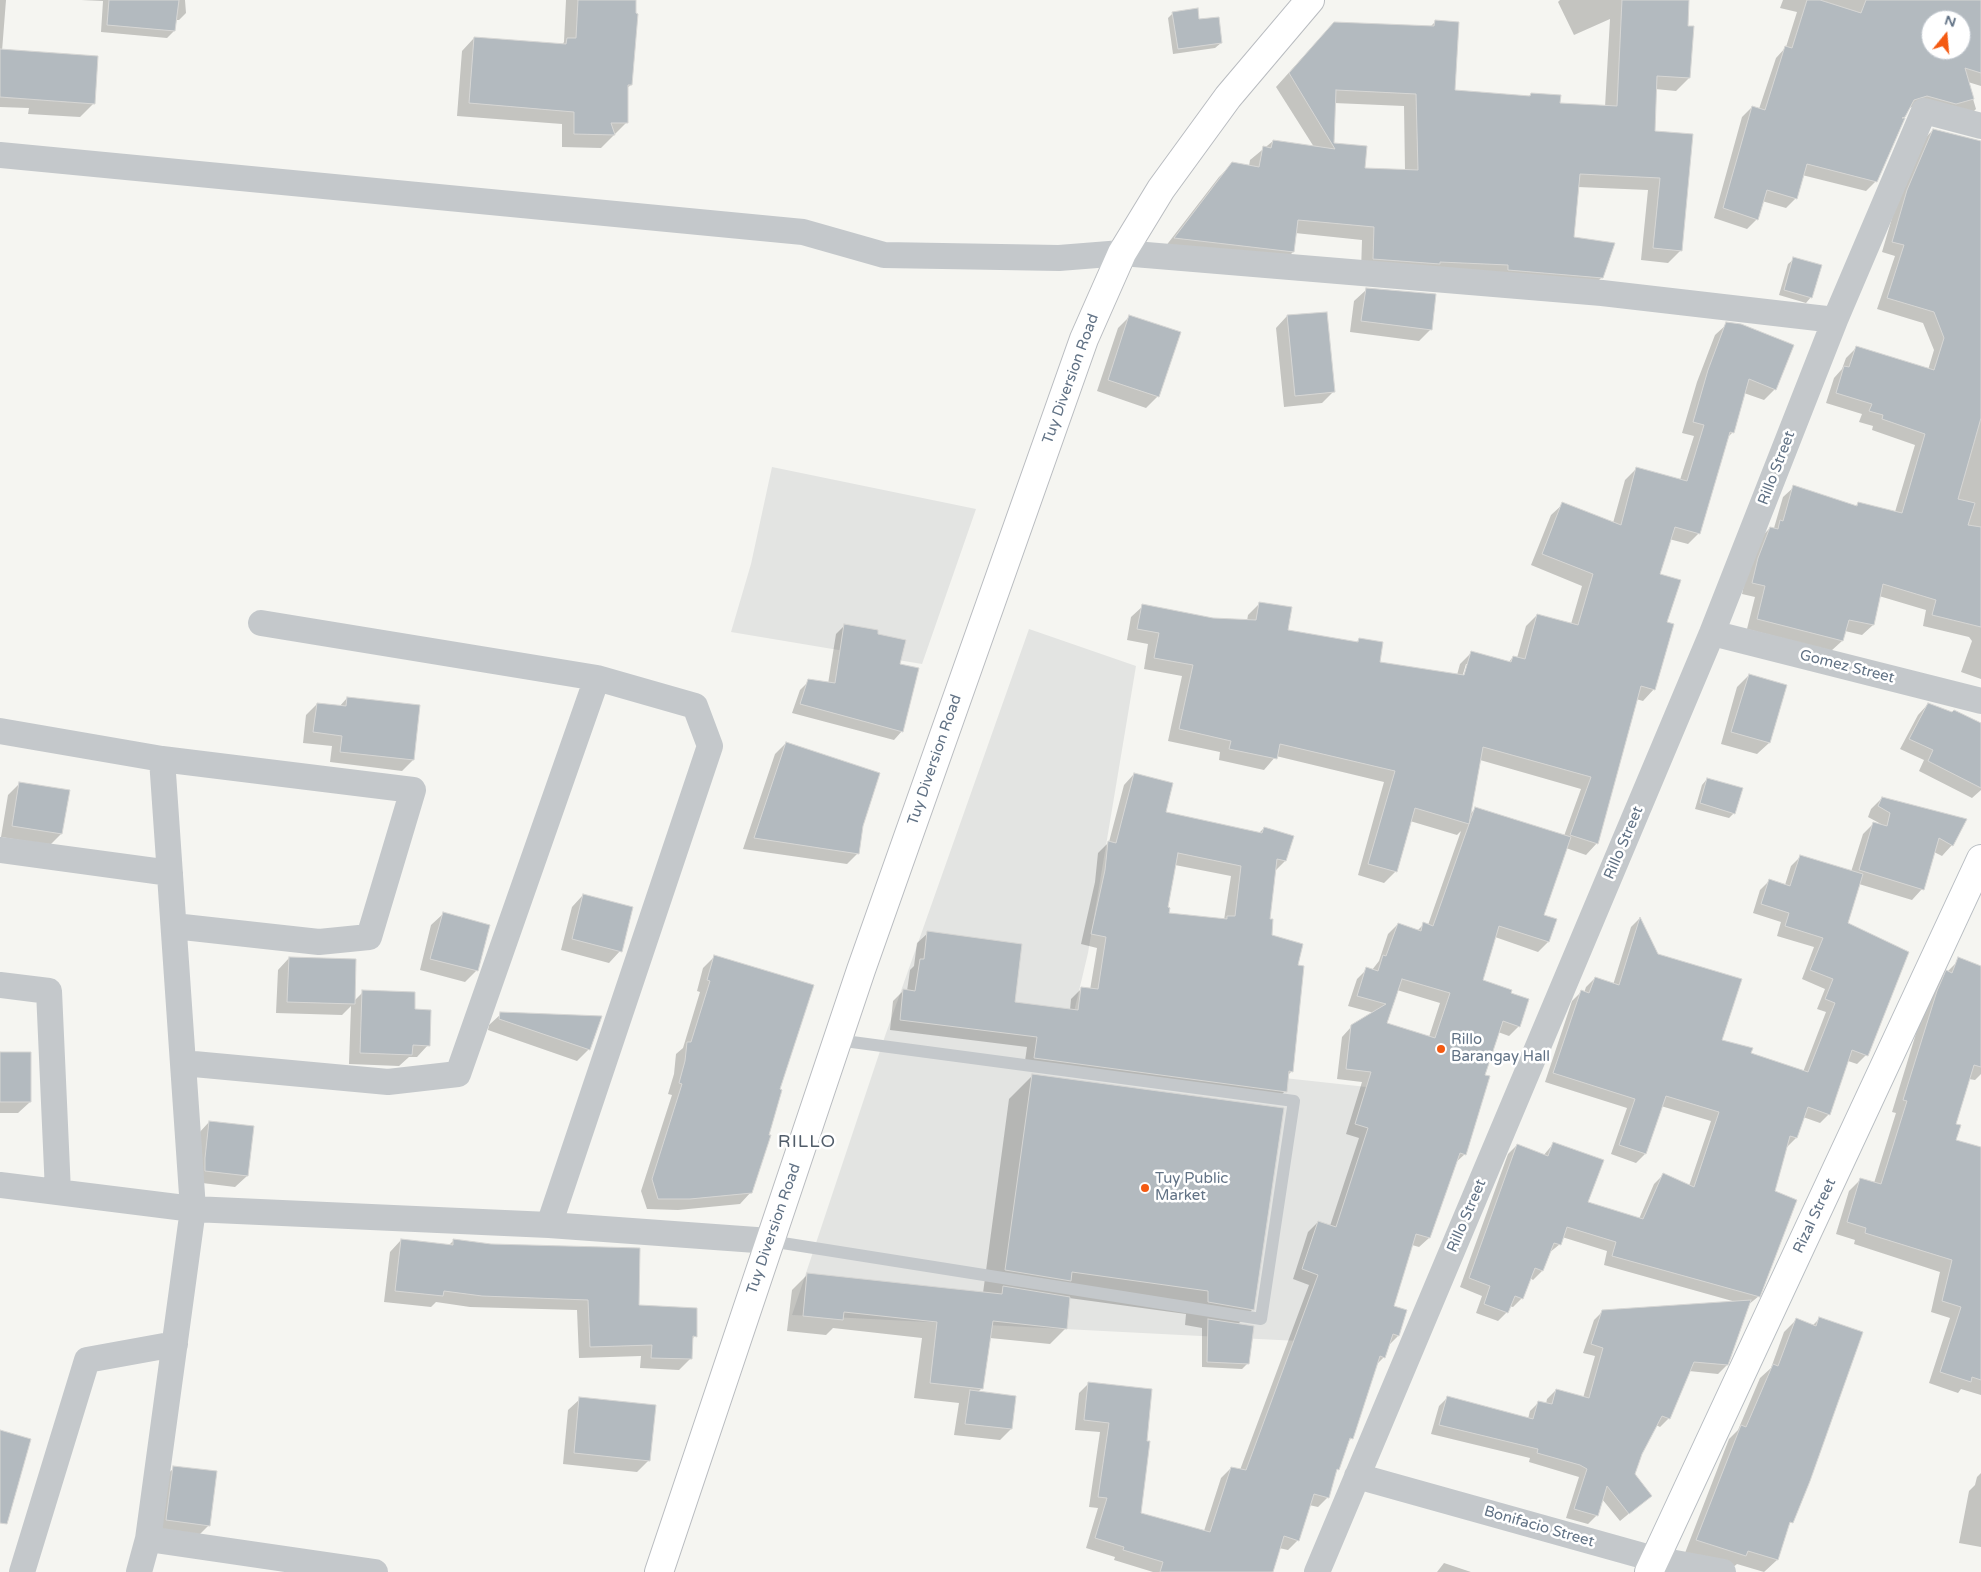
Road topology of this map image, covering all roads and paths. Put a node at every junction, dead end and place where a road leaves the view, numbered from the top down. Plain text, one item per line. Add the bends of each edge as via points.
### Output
1 (1310, 0) edge
2 (1981, 126) edge
3 (0, 155) edge
4 (1122, 253) junction
5 (1835, 320) junction
6 (261, 624) dead end
7 (1712, 633) junction
8 (597, 678) junction
9 (1981, 701) edge
10 (0, 731) edge
11 (162, 759) junction
12 (0, 850) edge
13 (1981, 859) edge
14 (170, 873) junction
15 (174, 926) junction
16 (0, 985) edge
17 (837, 1040) junction
18 (183, 1063) junction
19 (0, 1185) edge
20 (58, 1192) junction
21 (193, 1209) junction
22 (549, 1225) junction
23 (770, 1241) junction
24 (175, 1344) junction
25 (1357, 1476) junction
26 (148, 1538) junction
27 (1652, 1566) edge
28 (22, 1572) edge
29 (139, 1572) edge
30 (375, 1572) edge
31 (659, 1572) edge
32 (1317, 1572) edge
33 (1723, 1572) edge

1 - 4 main road, Tuy Diversion Road via 1228,97 1161,188
2 - 5 street, Rillo Street via 1924,110
3 - 4 street via 803,232 884,255 1059,258
4 - 5 street via 1602,293
4 - 17 main road, Tuy Diversion Road via 1084,339
5 - 7 street, Rillo Street
6 - 8 street
7 - 9 street, Gomez Street
7 - 25 street, Rillo Street
8 - 18 street via 458,1074 388,1082
8 - 22 street via 695,706 710,746
10 - 11 street
11 - 14 street
11 - 15 street via 413,790 369,938 319,942
12 - 14 street
13 - 27 main road, Rizal Street
14 - 15 street
15 - 18 street
16 - 20 street via 48,991
17 - 23 main road, Tuy Diversion Road
17 - 23 lane via 1294,1102 1261,1319
18 - 21 street
19 - 20 street
20 - 21 street
21 - 22 street
21 - 24 street
22 - 23 street
23 - 31 main road, Tuy Diversion Road
24 - 26 street
24 - 28 street via 87,1360
25 - 27 street, Bonifacio Street
25 - 32 street, Rillo Street
26 - 29 street
26 - 30 street
27 - 33 street, Bonifacio Street

